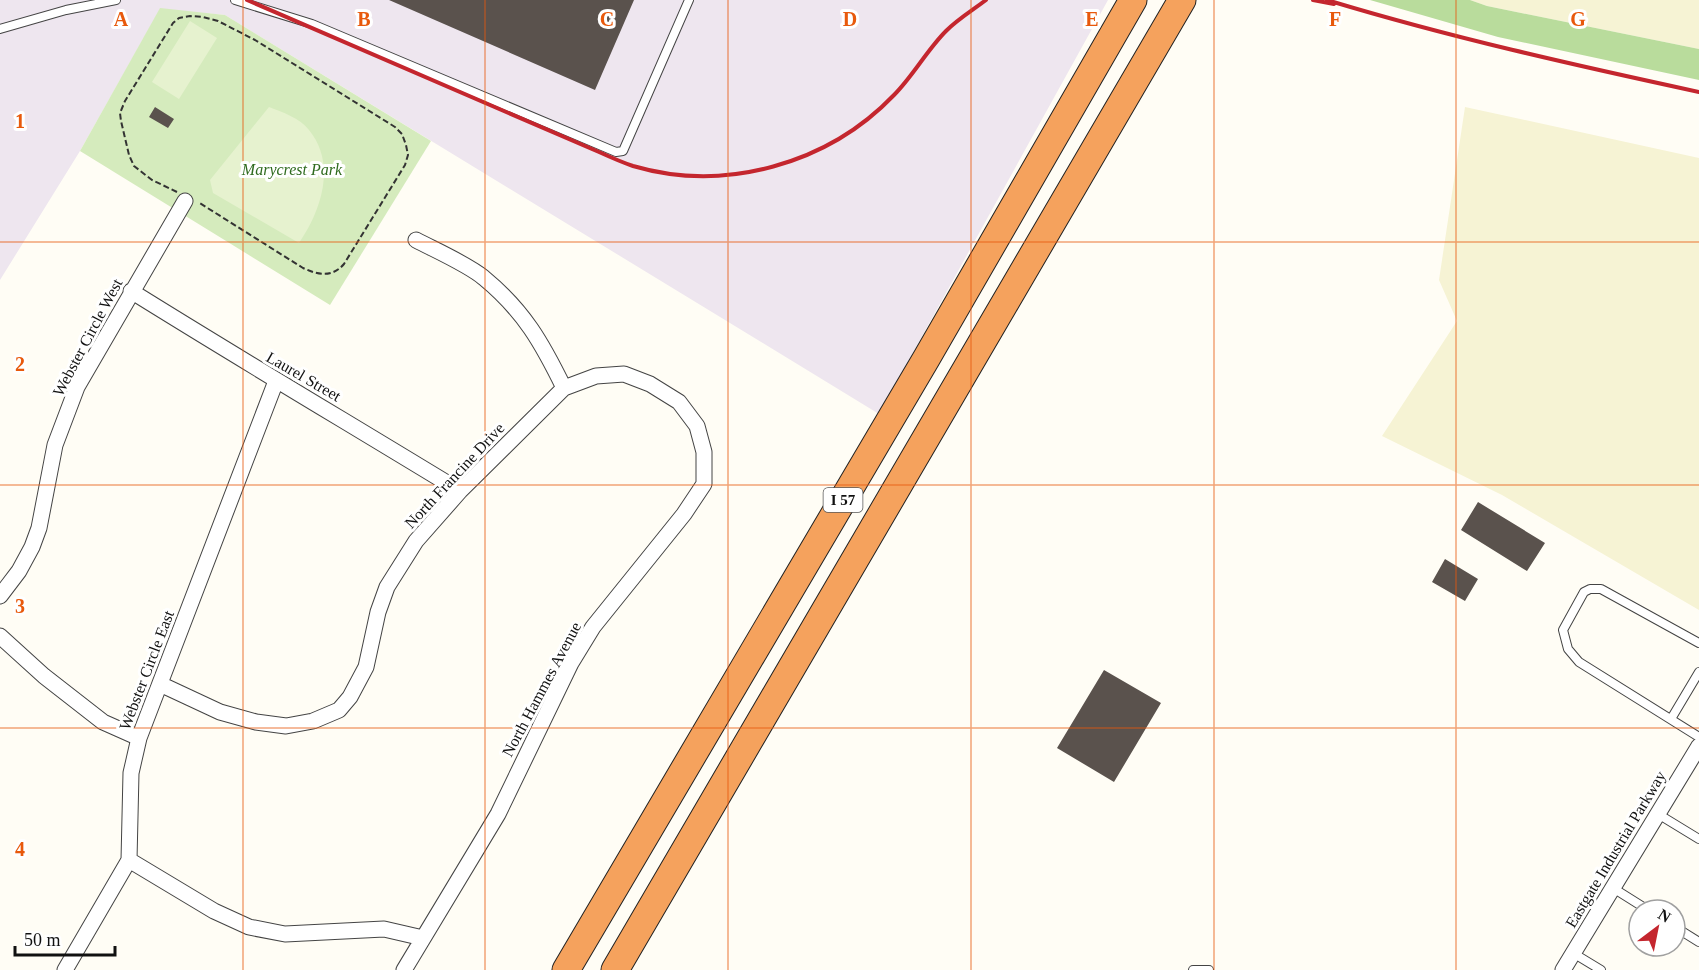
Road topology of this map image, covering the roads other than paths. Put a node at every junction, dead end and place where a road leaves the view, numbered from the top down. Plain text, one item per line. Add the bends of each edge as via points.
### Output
1 (116, 0) edge
2 (235, 0) edge
3 (689, 0) edge
4 (1133, 0) edge
5 (1182, 0) edge
6 (0, 29) edge
7 (187, 199) road end
8 (416, 240) dead end
9 (131, 291) junction
10 (276, 381) junction
11 (564, 388) junction
12 (679, 402) joint
13 (460, 491) junction
14 (0, 596) edge
15 (0, 636) edge
16 (1699, 643) edge
17 (1699, 672) edge
18 (160, 684) junction
19 (1671, 719) junction
20 (1699, 737) edge
21 (139, 738) junction
22 (1699, 746) edge
23 (1658, 814) junction
24 (1699, 839) edge
25 (129, 860) junction
26 (1612, 888) junction
27 (1628, 898) edge
28 (423, 938) junction
29 (1573, 953) junction
30 (65, 970) edge
31 (404, 970) edge
32 (566, 970) edge
33 (615, 970) edge
34 (1193, 970) edge
35 (1209, 970) edge
36 (1563, 970) edge
37 (1601, 970) edge

1 - 6 lane
2 - 3 lane via 312,24 616,152 623,151
4 - 32 highway, I 57
5 - 33 highway, I 57
7 - 9 street, Webster Circle West
8 - 11 street via 483,276 526,319 545,347
9 - 10 street, Laurel Street
9 - 14 street, Webster Circle West via 77,387 54,445 32,547
10 - 13 street, Laurel Street
10 - 18 street, Webster Circle East
11 - 12 street, North Francine Drive via 596,376 624,374
11 - 13 street, North Francine Drive
12 - 28 street, North Hammes Avenue via 697,426 704,452 704,484 592,627 498,814
13 - 18 street, North Francine Drive via 416,541 387,587 366,667 339,710 313,721 286,726 256,722 220,712
15 - 21 street via 103,722
16 - 19 lane via 1602,590 1584,592 1563,630 1568,648 1579,662
17 - 19 lane
18 - 21 street, Webster Circle East
19 - 20 lane
21 - 25 street, Webster Circle East via 131,773
22 - 23 street, Eastgate Industrial Parkway
23 - 24 lane
23 - 26 street, Eastgate Industrial Parkway
25 - 28 street via 214,911 249,927 285,934 384,929
25 - 30 street, Webster Circle East
26 - 27 lane
26 - 29 street, Eastgate Industrial Parkway
28 - 31 street, North Hammes Avenue
29 - 36 street, Eastgate Industrial Parkway
29 - 37 lane
34 - 35 lane

